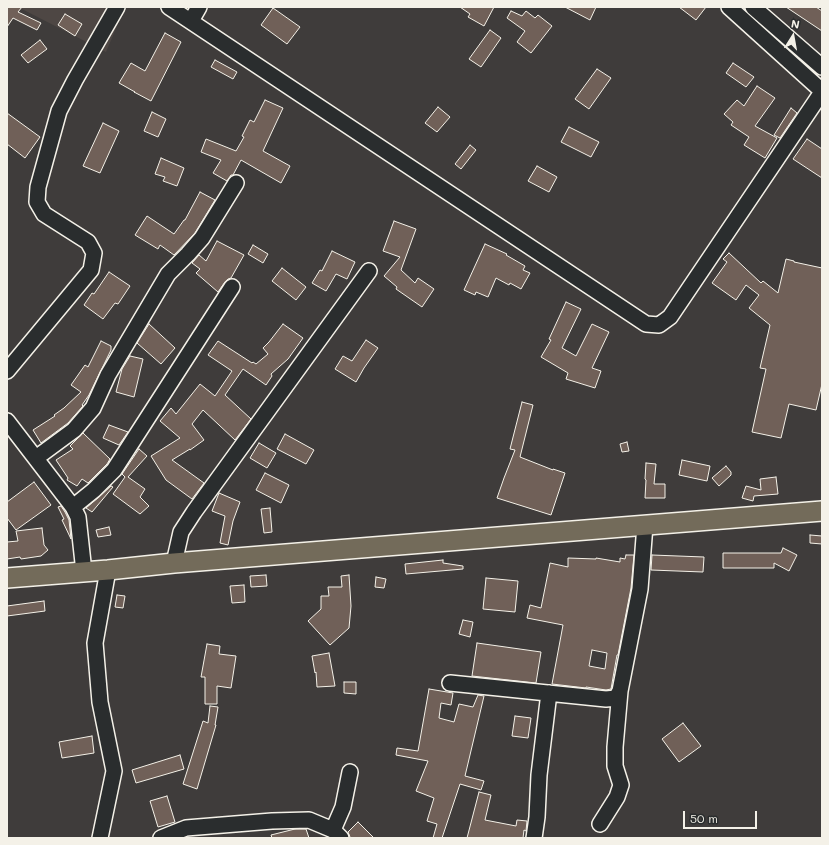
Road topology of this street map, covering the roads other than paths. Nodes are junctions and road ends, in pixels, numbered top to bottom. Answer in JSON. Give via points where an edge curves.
{"nodes":[{"id":1,"x":117,"y":7,"type":"edge"},
{"id":2,"x":169,"y":7,"type":"edge"},
{"id":3,"x":199,"y":7,"type":"edge"},
{"id":4,"x":729,"y":7,"type":"edge"},
{"id":5,"x":753,"y":7,"type":"edge"},
{"id":6,"x":191,"y":22,"type":"junction"},
{"id":7,"x":822,"y":67,"type":"edge"},
{"id":8,"x":822,"y":91,"type":"edge"},
{"id":9,"x":236,"y":183,"type":"dead end"},
{"id":10,"x":369,"y":271,"type":"dead end"},
{"id":11,"x":232,"y":287,"type":"dead end"},
{"id":12,"x":7,"y":371,"type":"edge"},
{"id":13,"x":7,"y":421,"type":"edge"},
{"id":14,"x":36,"y":458,"type":"junction"},
{"id":15,"x":73,"y":507,"type":"junction"},
{"id":16,"x":822,"y":511,"type":"edge"},
{"id":17,"x":645,"y":525,"type":"junction"},
{"id":18,"x":174,"y":563,"type":"junction"},
{"id":19,"x":108,"y":570,"type":"junction"},
{"id":20,"x":84,"y":572,"type":"junction"},
{"id":21,"x":7,"y":578,"type":"edge"},
{"id":22,"x":450,"y":683,"type":"dead end"},
{"id":23,"x":620,"y":691,"type":"junction"},
{"id":24,"x":549,"y":693,"type":"junction"},
{"id":25,"x":350,"y":772,"type":"dead end"},
{"id":26,"x":600,"y":824,"type":"dead end"},
{"id":27,"x":337,"y":834,"type":"edge"},
{"id":28,"x":100,"y":838,"type":"edge"},
{"id":29,"x":161,"y":838,"type":"edge"},
{"id":30,"x":534,"y":838,"type":"edge"}],
"edges":[{"from":1,"to":12,"type":"street","via":[[59,111],[38,187],[37,202],[44,214],[88,242],[94,253],[91,270]]},
{"from":2,"to":6,"type":"street"},
{"from":3,"to":6,"type":"street"},
{"from":4,"to":8,"type":"street"},
{"from":5,"to":7,"type":"street"},
{"from":6,"to":8,"type":"street","via":[[646,324],[659,325],[670,317]]},
{"from":9,"to":14,"type":"street","via":[[202,238],[168,274],[108,374],[93,408],[74,430]]},
{"from":10,"to":18,"type":"street","via":[[194,512],[181,532]]},
{"from":11,"to":15,"type":"street","via":[[114,470]]},
{"from":13,"to":14,"type":"street"},
{"from":14,"to":15,"type":"street"},
{"from":15,"to":20,"type":"street","via":[[78,517]]},
{"from":16,"to":17,"type":"main road"},
{"from":17,"to":18,"type":"main road"},
{"from":17,"to":23,"type":"street","via":[[640,589]]},
{"from":18,"to":19,"type":"main road"},
{"from":19,"to":20,"type":"main road"},
{"from":19,"to":28,"type":"street","via":[[95,643],[100,702],[114,772]]},
{"from":20,"to":21,"type":"main road"},
{"from":22,"to":24,"type":"street"},
{"from":23,"to":24,"type":"street","via":[[616,698],[606,699]]},
{"from":23,"to":26,"type":"street","via":[[615,747],[615,766],[620,785]]},
{"from":24,"to":30,"type":"street"},
{"from":25,"to":27,"type":"street"},
{"from":27,"to":29,"type":"street","via":[[309,820],[272,820],[186,828]]}]}
